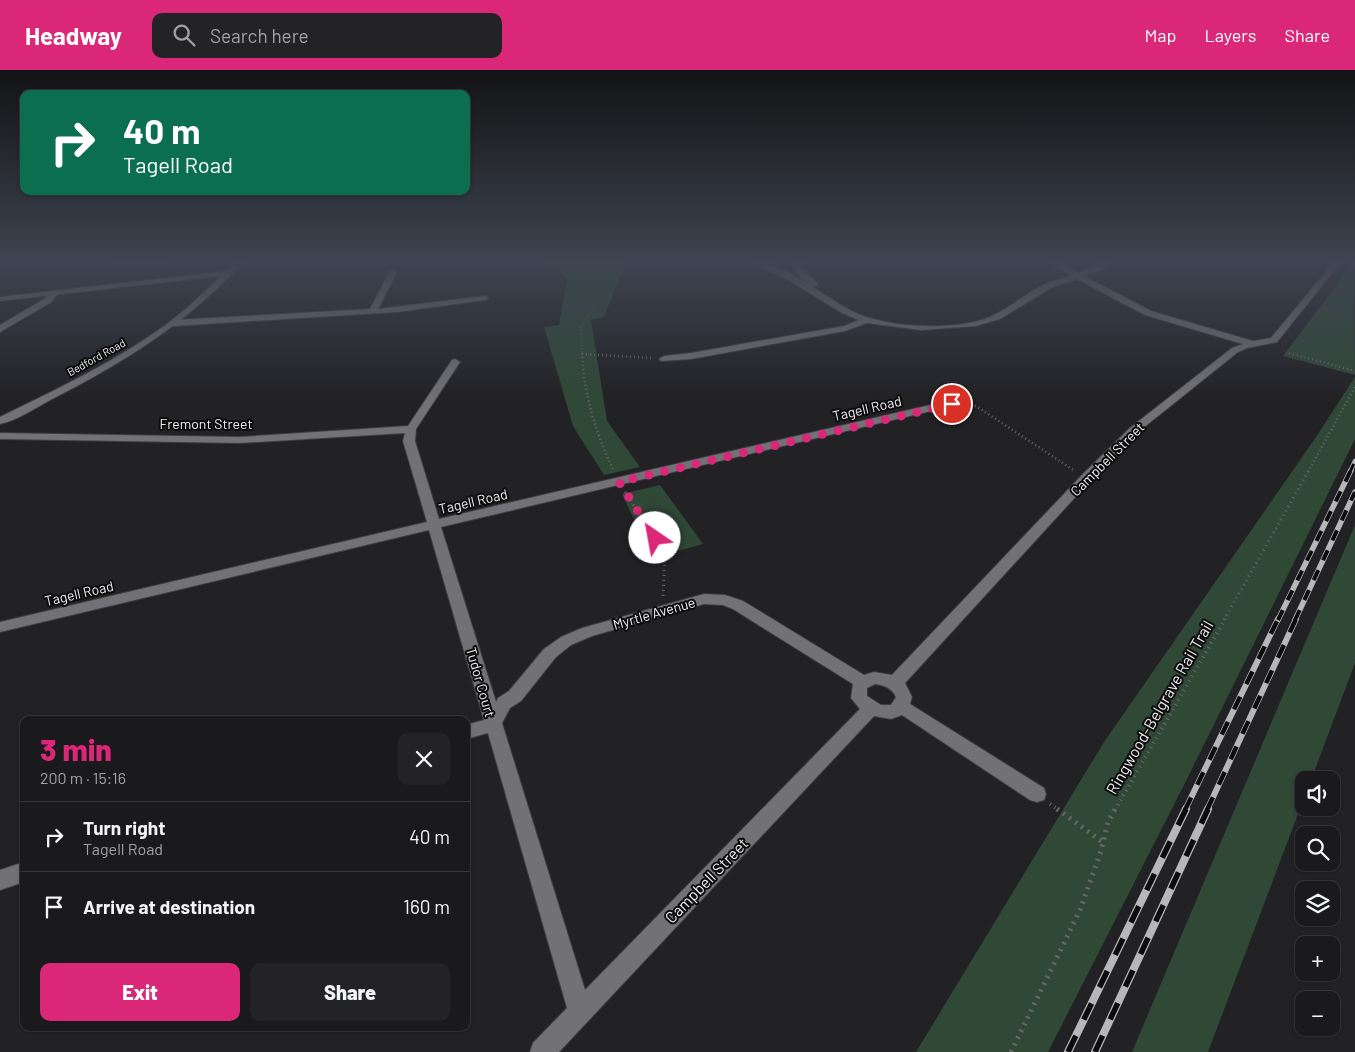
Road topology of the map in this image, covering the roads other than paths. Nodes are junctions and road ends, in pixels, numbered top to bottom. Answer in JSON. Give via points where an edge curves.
{"nodes":[{"id":1,"x":36,"y":308,"type":"edge"},
{"id":2,"x":190,"y":308,"type":"edge"},
{"id":3,"x":375,"y":308,"type":"edge"},
{"id":4,"x":412,"y":308,"type":"edge"},
{"id":5,"x":840,"y":308,"type":"edge"},
{"id":6,"x":1013,"y":308,"type":"edge"},
{"id":7,"x":1138,"y":308,"type":"edge"},
{"id":8,"x":1300,"y":308,"type":"edge"},
{"id":9,"x":373,"y":311,"type":"junction"},
{"id":10,"x":866,"y":320,"type":"junction"},
{"id":11,"x":174,"y":323,"type":"junction"},
{"id":12,"x":0,"y":329,"type":"edge"},
{"id":13,"x":1252,"y":344,"type":"junction"},
{"id":14,"x":664,"y":359,"type":"road end"},
{"id":15,"x":456,"y":362,"type":"dead end"},
{"id":16,"x":952,"y":404,"type":"road end"},
{"id":17,"x":0,"y":422,"type":"edge"},
{"id":18,"x":411,"y":429,"type":"junction"},
{"id":19,"x":0,"y":436,"type":"edge"},
{"id":20,"x":435,"y":525,"type":"junction"},
{"id":21,"x":0,"y":627,"type":"edge"},
{"id":22,"x":863,"y":682,"type":"junction"},
{"id":23,"x":895,"y":683,"type":"junction"},
{"id":24,"x":902,"y":707,"type":"junction"},
{"id":25,"x":870,"y":709,"type":"junction"},
{"id":26,"x":494,"y":724,"type":"junction"},
{"id":27,"x":470,"y":731,"type":"edge"},
{"id":28,"x":1037,"y":794,"type":"road end"},
{"id":29,"x":20,"y":873,"type":"edge"},
{"id":30,"x":0,"y":880,"type":"edge"},
{"id":31,"x":580,"y":1011,"type":"junction"},
{"id":32,"x":542,"y":1052,"type":"edge"}],
"edges":[{"from":1,"to":12,"type":"street"},
{"from":2,"to":11,"type":"street","name":"Bedford Road"},
{"from":3,"to":9,"type":"street"},
{"from":4,"to":9,"type":"street"},
{"from":5,"to":10,"type":"street"},
{"from":6,"to":10,"type":"street","via":[[963,327],[922,327]]},
{"from":7,"to":13,"type":"street"},
{"from":8,"to":13,"type":"street","name":"Campbell Street","via":[[1277,336],[1267,343]]},
{"from":9,"to":11,"type":"street"},
{"from":10,"to":14,"type":"street","via":[[856,326]]},
{"from":11,"to":17,"type":"street","name":"Bedford Road","via":[[143,345]]},
{"from":13,"to":23,"type":"street","name":"Campbell Street","via":[[1234,350],[1134,430]]},
{"from":15,"to":18,"type":"street"},
{"from":16,"to":20,"type":"street","name":"Tagell Road"},
{"from":18,"to":19,"type":"street","name":"Fremont Street","via":[[240,440]]},
{"from":18,"to":20,"type":"street","name":"Tudor Court","via":[[409,441]]},
{"from":20,"to":21,"type":"street","name":"Tagell Road"},
{"from":20,"to":26,"type":"street","name":"Tudor Court"},
{"from":22,"to":23,"type":"street","via":[[881,678]]},
{"from":22,"to":25,"type":"street","via":[[859,686],[859,698]]},
{"from":22,"to":26,"type":"street","name":"Myrtle Avenue","via":[[738,605],[725,600],[704,599],[566,641],[550,653],[515,696],[504,703]]},
{"from":23,"to":24,"type":"street","via":[[904,697]]},
{"from":24,"to":25,"type":"street","via":[[884,713]]},
{"from":24,"to":28,"type":"street"},
{"from":25,"to":31,"type":"street","name":"Campbell Street"},
{"from":26,"to":27,"type":"street"},
{"from":26,"to":31,"type":"street","name":"Tudor Court"},
{"from":29,"to":30,"type":"street"},
{"from":31,"to":32,"type":"street","name":"Campbell Street"}]}
